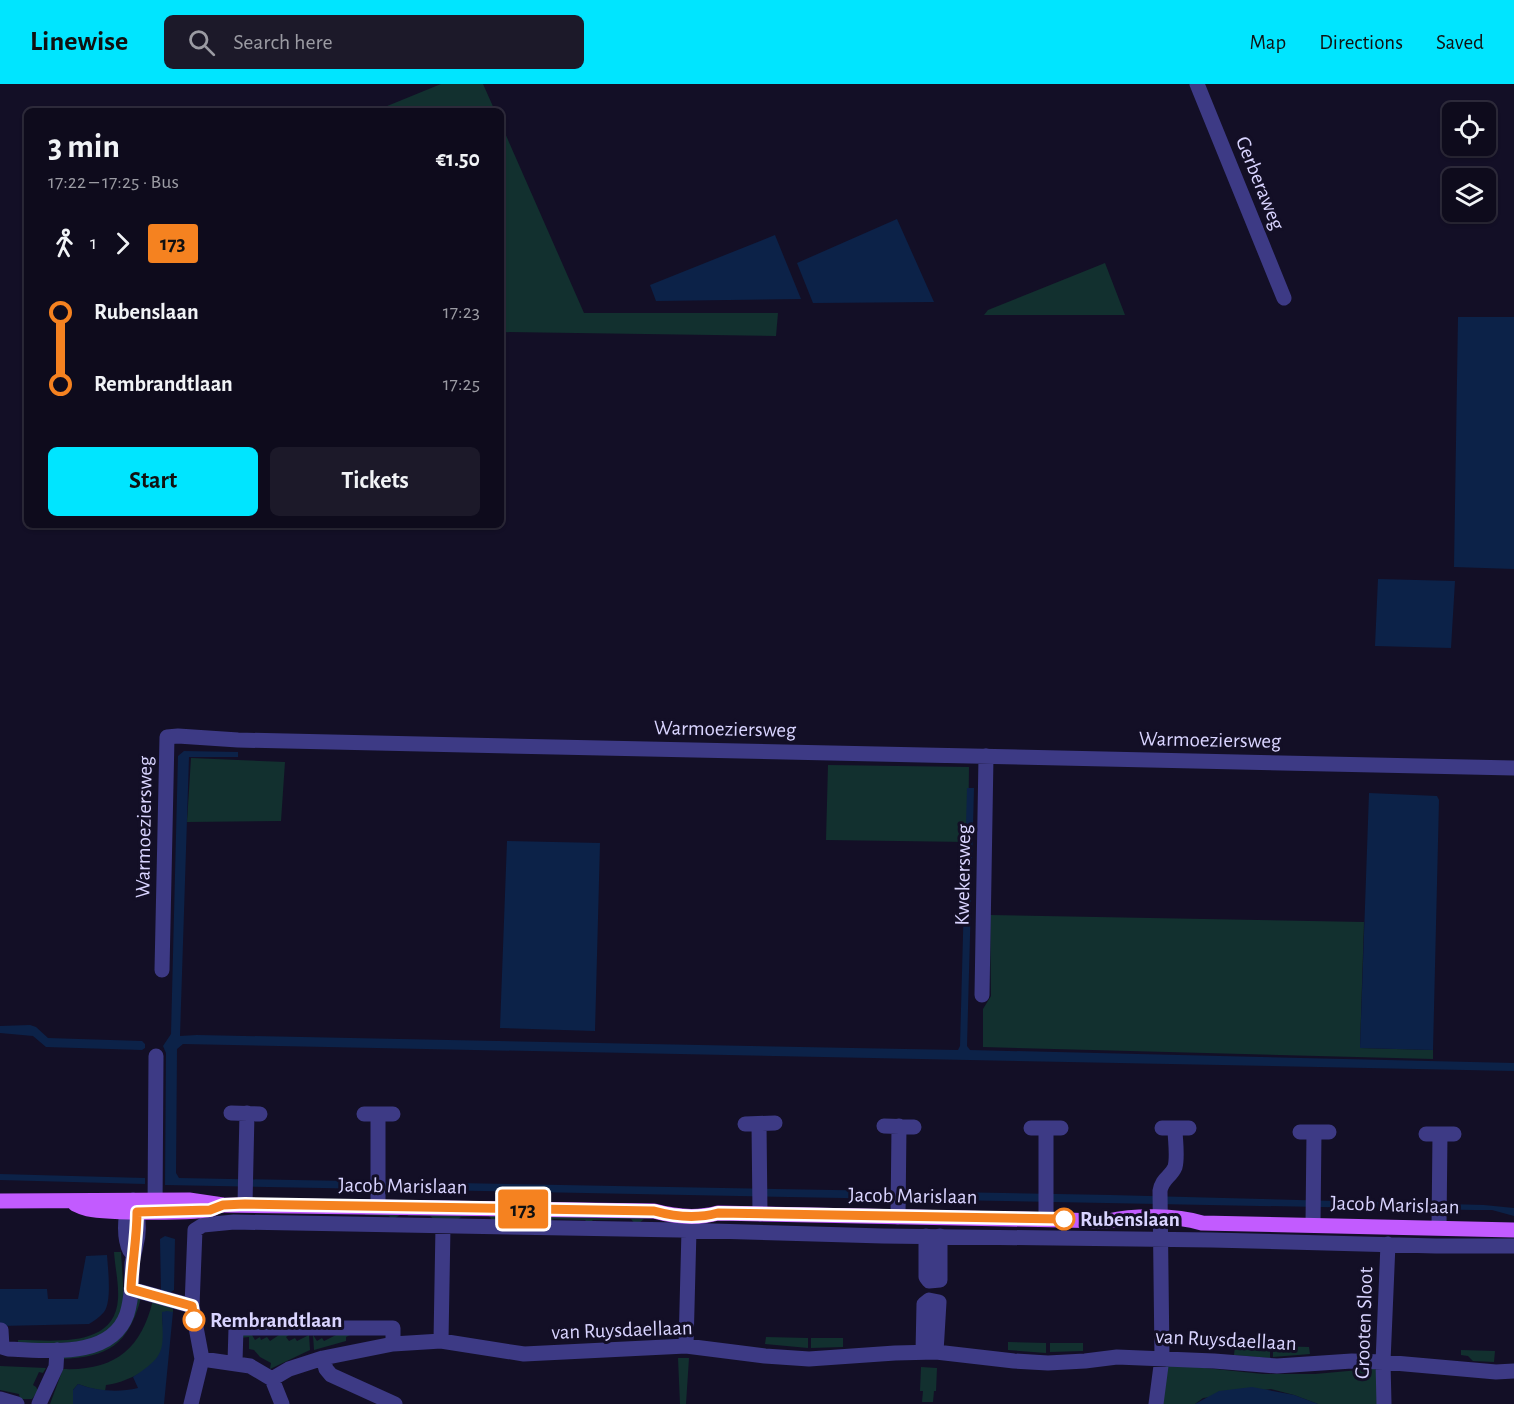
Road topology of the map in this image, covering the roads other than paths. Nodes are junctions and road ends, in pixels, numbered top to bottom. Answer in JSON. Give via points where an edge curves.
{"nodes":[{"id":1,"x":1197,"y":84,"type":"edge"},
{"id":2,"x":1284,"y":298,"type":"dead end"},
{"id":3,"x":986,"y":756,"type":"junction"},
{"id":4,"x":1514,"y":768,"type":"edge"},
{"id":5,"x":162,"y":970,"type":"dead end"},
{"id":6,"x":982,"y":995,"type":"dead end"},
{"id":7,"x":156,"y":1056,"type":"dead end"},
{"id":8,"x":231,"y":1113,"type":"dead end"},
{"id":9,"x":378,"y":1114,"type":"dead end"},
{"id":10,"x":775,"y":1123,"type":"dead end"},
{"id":11,"x":899,"y":1126,"type":"dead end"},
{"id":12,"x":1046,"y":1128,"type":"dead end"},
{"id":13,"x":1175,"y":1128,"type":"dead end"},
{"id":14,"x":1314,"y":1132,"type":"dead end"},
{"id":15,"x":1440,"y":1134,"type":"dead end"},
{"id":16,"x":378,"y":1193,"type":"junction"},
{"id":17,"x":760,"y":1199,"type":"junction"},
{"id":18,"x":0,"y":1201,"type":"edge"},
{"id":19,"x":899,"y":1202,"type":"junction"},
{"id":20,"x":245,"y":1204,"type":"junction"},
{"id":21,"x":155,"y":1205,"type":"junction"},
{"id":22,"x":1045,"y":1205,"type":"junction"},
{"id":23,"x":132,"y":1207,"type":"junction"},
{"id":24,"x":1314,"y":1220,"type":"junction"},
{"id":25,"x":1439,"y":1221,"type":"junction"},
{"id":26,"x":1161,"y":1224,"type":"junction"},
{"id":27,"x":443,"y":1226,"type":"junction"},
{"id":28,"x":689,"y":1230,"type":"junction"},
{"id":29,"x":1514,"y":1230,"type":"edge"},
{"id":30,"x":1388,"y":1244,"type":"junction"},
{"id":31,"x":1514,"y":1246,"type":"edge"},
{"id":32,"x":131,"y":1289,"type":"junction"},
{"id":33,"x":192,"y":1306,"type":"junction"},
{"id":34,"x":2,"y":1330,"type":"dead end"},
{"id":35,"x":441,"y":1341,"type":"junction"},
{"id":36,"x":393,"y":1344,"type":"junction"},
{"id":37,"x":686,"y":1346,"type":"junction"},
{"id":38,"x":57,"y":1350,"type":"junction"},
{"id":39,"x":323,"y":1358,"type":"junction"},
{"id":40,"x":1161,"y":1358,"type":"junction"},
{"id":41,"x":202,"y":1359,"type":"junction"},
{"id":42,"x":235,"y":1362,"type":"junction"},
{"id":43,"x":1383,"y":1362,"type":"junction"},
{"id":44,"x":1514,"y":1371,"type":"edge"},
{"id":45,"x":272,"y":1378,"type":"junction"},
{"id":46,"x":0,"y":1399,"type":"edge"},
{"id":47,"x":17,"y":1404,"type":"edge"},
{"id":48,"x":39,"y":1404,"type":"edge"},
{"id":49,"x":191,"y":1404,"type":"edge"},
{"id":50,"x":282,"y":1404,"type":"edge"},
{"id":51,"x":395,"y":1404,"type":"edge"},
{"id":52,"x":1156,"y":1404,"type":"edge"},
{"id":53,"x":1384,"y":1404,"type":"edge"}],
"edges":[{"from":1,"to":2,"type":"street","name":"Gerberaweg"},
{"from":3,"to":4,"type":"street","name":"Warmoeziersweg"},
{"from":3,"to":5,"type":"street","name":"Warmoeziersweg","via":[[167,737]]},
{"from":3,"to":6,"type":"street","name":"Kwekersweg"},
{"from":7,"to":21,"type":"street"},
{"from":8,"to":20,"type":"street","via":[[254,1113]]},
{"from":9,"to":16,"type":"street"},
{"from":10,"to":17,"type":"street","via":[[752,1124]]},
{"from":11,"to":19,"type":"street"},
{"from":12,"to":22,"type":"street"},
{"from":13,"to":26,"type":"street","via":[[1176,1163],[1162,1182]]},
{"from":14,"to":24,"type":"street"},
{"from":15,"to":25,"type":"street"},
{"from":16,"to":17,"type":"main road","name":"Jacob Marislaan","via":[[654,1211],[691,1217]]},
{"from":16,"to":20,"type":"main road","name":"Jacob Marislaan"},
{"from":17,"to":19,"type":"main road","name":"Jacob Marislaan"},
{"from":18,"to":23,"type":"main road","name":"Jacob Marislaan","via":[[87,1199]]},
{"from":19,"to":22,"type":"main road","name":"Jacob Marislaan"},
{"from":20,"to":21,"type":"main road","name":"Jacob Marislaan","via":[[210,1210]]},
{"from":21,"to":23,"type":"main road","name":"Jacob Marislaan"},
{"from":22,"to":26,"type":"main road","name":"Jacob Marislaan","via":[[1108,1221],[1124,1218]]},
{"from":23,"to":32,"type":"street","via":[[127,1244],[133,1256]]},
{"from":24,"to":25,"type":"main road","name":"Jacob Marislaan"},
{"from":24,"to":26,"type":"main road","name":"Jacob Marislaan","via":[[1202,1223],[1189,1219]]},
{"from":25,"to":29,"type":"main road","name":"Jacob Marislaan"},
{"from":26,"to":28,"type":"street","via":[[933,1236]]},
{"from":26,"to":30,"type":"street"},
{"from":26,"to":40,"type":"street"},
{"from":27,"to":28,"type":"street"},
{"from":27,"to":33,"type":"street","via":[[234,1222],[203,1225],[195,1230]]},
{"from":27,"to":35,"type":"street"},
{"from":28,"to":37,"type":"street"},
{"from":30,"to":31,"type":"street"},
{"from":30,"to":43,"type":"street","name":"Grooten Sloot"},
{"from":32,"to":33,"type":"street"},
{"from":32,"to":38,"type":"street","via":[[126,1316],[106,1340],[92,1347]]},
{"from":33,"to":41,"type":"street"},
{"from":34,"to":38,"type":"street","via":[[2,1347]]},
{"from":35,"to":36,"type":"street","name":"van Ruysdaellaan"},
{"from":35,"to":37,"type":"street","name":"van Ruysdaellaan","via":[[524,1354]]},
{"from":36,"to":39,"type":"street","name":"van Ruysdaellaan"},
{"from":36,"to":42,"type":"street","via":[[393,1328],[236,1328]]},
{"from":37,"to":40,"type":"street","name":"van Ruysdaellaan","via":[[809,1359],[930,1352],[1048,1363]]},
{"from":38,"to":48,"type":"street","via":[[56,1367]]},
{"from":39,"to":45,"type":"street","name":"van Ruysdaellaan"},
{"from":39,"to":51,"type":"street","via":[[331,1375]]},
{"from":40,"to":43,"type":"street","name":"van Ruysdaellaan","via":[[1277,1366]]},
{"from":40,"to":52,"type":"street"},
{"from":41,"to":42,"type":"street"},
{"from":41,"to":49,"type":"street"},
{"from":42,"to":45,"type":"street"},
{"from":43,"to":44,"type":"street","name":"van Ruysdaellaan"},
{"from":43,"to":53,"type":"street","name":"Grooten Sloot"},
{"from":45,"to":50,"type":"street"},
{"from":46,"to":47,"type":"street"}]}
